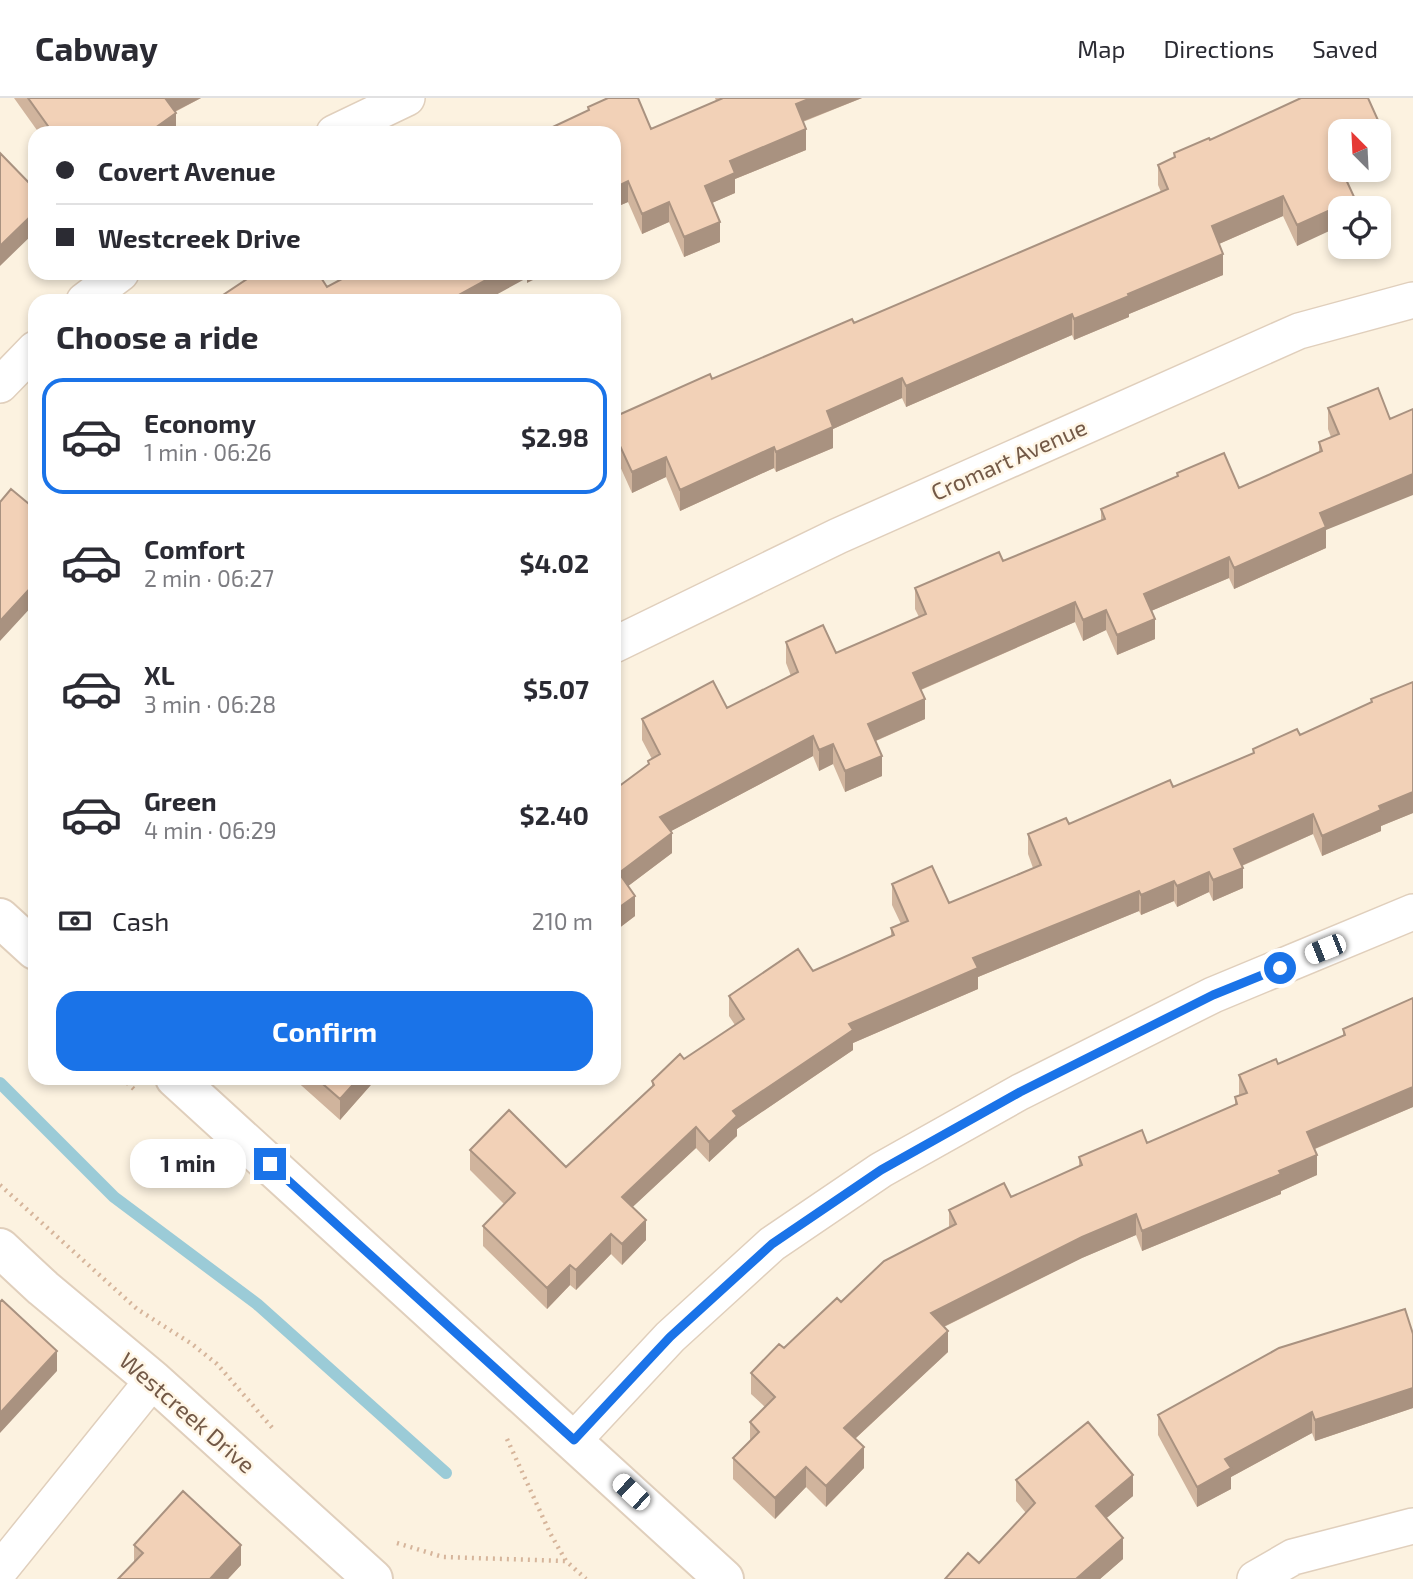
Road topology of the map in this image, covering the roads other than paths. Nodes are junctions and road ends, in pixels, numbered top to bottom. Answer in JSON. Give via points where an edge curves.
{"nodes":[{"id":1,"x":407,"y":98,"type":"edge"},
{"id":2,"x":349,"y":126,"type":"edge"},
{"id":3,"x":112,"y":280,"type":"edge"},
{"id":4,"x":93,"y":294,"type":"edge"},
{"id":5,"x":1413,"y":300,"type":"edge"},
{"id":6,"x":28,"y":356,"type":"edge"},
{"id":7,"x":0,"y":385,"type":"edge"},
{"id":8,"x":621,"y":642,"type":"edge"},
{"id":9,"x":1413,"y":912,"type":"edge"},
{"id":10,"x":0,"y":918,"type":"edge"},
{"id":11,"x":28,"y":944,"type":"edge"},
{"id":12,"x":183,"y":1085,"type":"edge"},
{"id":13,"x":0,"y":1248,"type":"edge"},
{"id":14,"x":153,"y":1380,"type":"junction"},
{"id":15,"x":574,"y":1440,"type":"junction"},
{"id":16,"x":1413,"y":1526,"type":"edge"},
{"id":17,"x":0,"y":1570,"type":"edge"},
{"id":18,"x":373,"y":1579,"type":"edge"},
{"id":19,"x":724,"y":1579,"type":"edge"},
{"id":20,"x":1255,"y":1579,"type":"edge"}],
"edges":[{"from":1,"to":2,"type":"street"},
{"from":3,"to":4,"type":"street"},
{"from":5,"to":8,"type":"street","name":"Cromart Avenue","via":[[1287,337],[838,536]]},
{"from":6,"to":7,"type":"street"},
{"from":9,"to":15,"type":"street","via":[[1213,995],[1020,1092],[881,1170],[772,1244],[670,1337]]},
{"from":10,"to":11,"type":"street"},
{"from":12,"to":15,"type":"street"},
{"from":13,"to":14,"type":"street","name":"Westcreek Drive"},
{"from":14,"to":17,"type":"street"},
{"from":14,"to":18,"type":"street","name":"Westcreek Drive"},
{"from":15,"to":19,"type":"street"},
{"from":16,"to":20,"type":"street","via":[[1293,1557]]}]}
